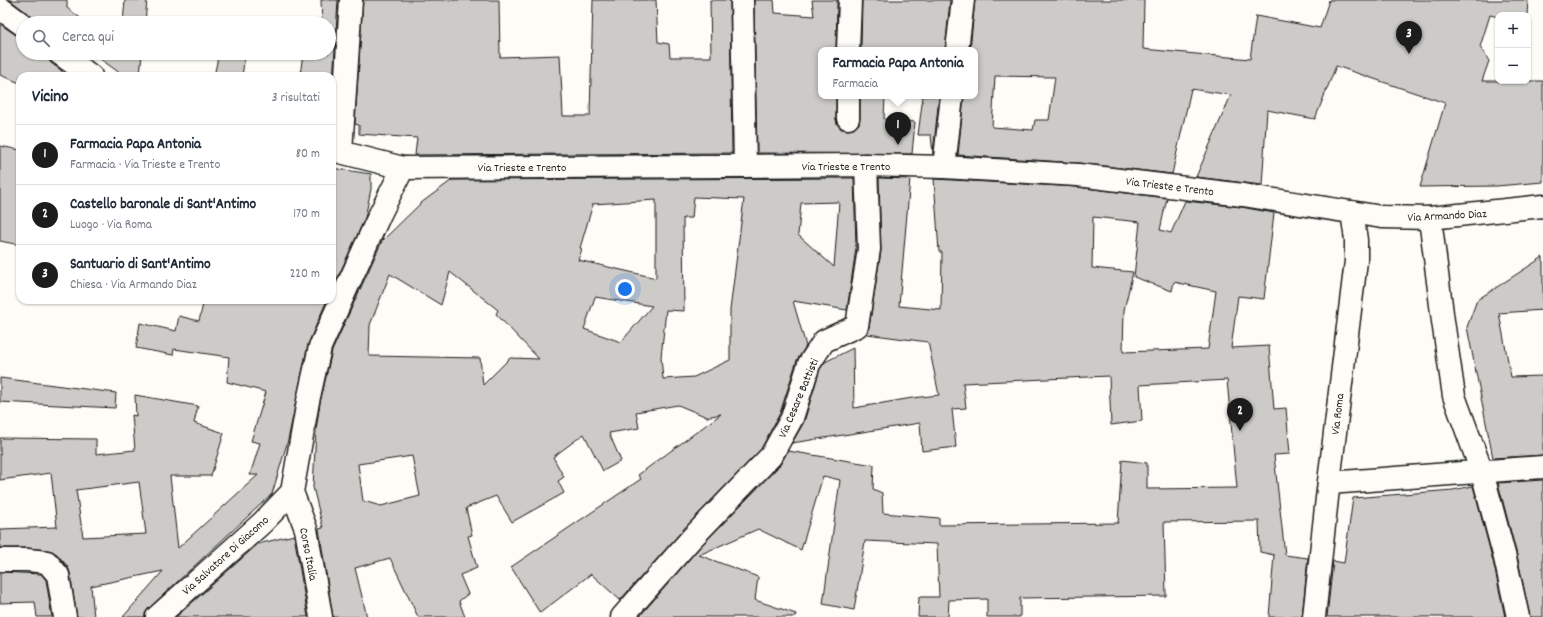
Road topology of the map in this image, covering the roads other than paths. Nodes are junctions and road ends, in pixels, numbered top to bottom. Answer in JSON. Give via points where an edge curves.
{"nodes":[{"id":1,"x":351,"y":0,"type":"edge"},
{"id":2,"x":742,"y":0,"type":"edge"},
{"id":3,"x":850,"y":0,"type":"edge"},
{"id":4,"x":963,"y":0,"type":"edge"},
{"id":5,"x":0,"y":8,"type":"edge"},
{"id":6,"x":16,"y":20,"type":"edge"},
{"id":7,"x":848,"y":47,"type":"edge"},
{"id":8,"x":957,"y":47,"type":"edge"},
{"id":9,"x":69,"y":60,"type":"edge"},
{"id":10,"x":86,"y":72,"type":"edge"},
{"id":11,"x":848,"y":99,"type":"edge"},
{"id":12,"x":952,"y":99,"type":"edge"},
{"id":13,"x":848,"y":118,"type":"dead end"},
{"id":14,"x":336,"y":151,"type":"edge"},
{"id":15,"x":866,"y":165,"type":"junction"},
{"id":16,"x":746,"y":166,"type":"junction"},
{"id":17,"x":944,"y":167,"type":"junction"},
{"id":18,"x":403,"y":168,"type":"junction"},
{"id":19,"x":1543,"y":206,"type":"edge"},
{"id":20,"x":1352,"y":212,"type":"junction"},
{"id":21,"x":1430,"y":218,"type":"junction"},
{"id":22,"x":1543,"y":467,"type":"edge"},
{"id":23,"x":1482,"y":472,"type":"junction"},
{"id":24,"x":1329,"y":483,"type":"junction"},
{"id":25,"x":292,"y":492,"type":"junction"},
{"id":26,"x":0,"y":560,"type":"edge"},
{"id":27,"x":65,"y":617,"type":"edge"},
{"id":28,"x":157,"y":617,"type":"edge"},
{"id":29,"x":321,"y":617,"type":"edge"},
{"id":30,"x":622,"y":617,"type":"edge"},
{"id":31,"x":1314,"y":617,"type":"edge"},
{"id":32,"x":1518,"y":617,"type":"edge"}],
"edges":[{"from":1,"to":14,"type":"street"},
{"from":2,"to":16,"type":"street"},
{"from":3,"to":7,"type":"street"},
{"from":4,"to":8,"type":"street"},
{"from":5,"to":6,"type":"street"},
{"from":9,"to":10,"type":"street"},
{"from":11,"to":13,"type":"street"},
{"from":12,"to":17,"type":"street"},
{"from":14,"to":18,"type":"street","name":"Via Trieste e Trento"},
{"from":15,"to":16,"type":"street","name":"Via Trieste e Trento"},
{"from":15,"to":17,"type":"street","name":"Via Trieste e Trento"},
{"from":15,"to":30,"type":"street","name":"Via Cesare Battisti","via":[[869,249],[857,326],[824,341],[809,364],[792,418],[771,456],[691,539]]},
{"from":16,"to":18,"type":"street","name":"Via Trieste e Trento"},
{"from":17,"to":20,"type":"street","name":"Via Trieste e Trento","via":[[1078,175],[1243,195]]},
{"from":18,"to":25,"type":"street","via":[[320,347]]},
{"from":19,"to":21,"type":"street","name":"Via Armando Diaz"},
{"from":20,"to":21,"type":"street","name":"Via Armando Diaz","via":[[1382,217]]},
{"from":20,"to":24,"type":"street","name":"Via Roma","via":[[1356,260]]},
{"from":21,"to":23,"type":"street","via":[[1454,396]]},
{"from":22,"to":23,"type":"street"},
{"from":23,"to":24,"type":"street"},
{"from":23,"to":32,"type":"street"},
{"from":24,"to":31,"type":"street","name":"Via Roma"},
{"from":25,"to":28,"type":"street","name":"Via Salvatore Di Giacomo","via":[[262,523]]},
{"from":25,"to":29,"type":"street","name":"Corso Italia","via":[[306,529]]},
{"from":26,"to":27,"type":"street","via":[[47,562],[58,575]]}]}
